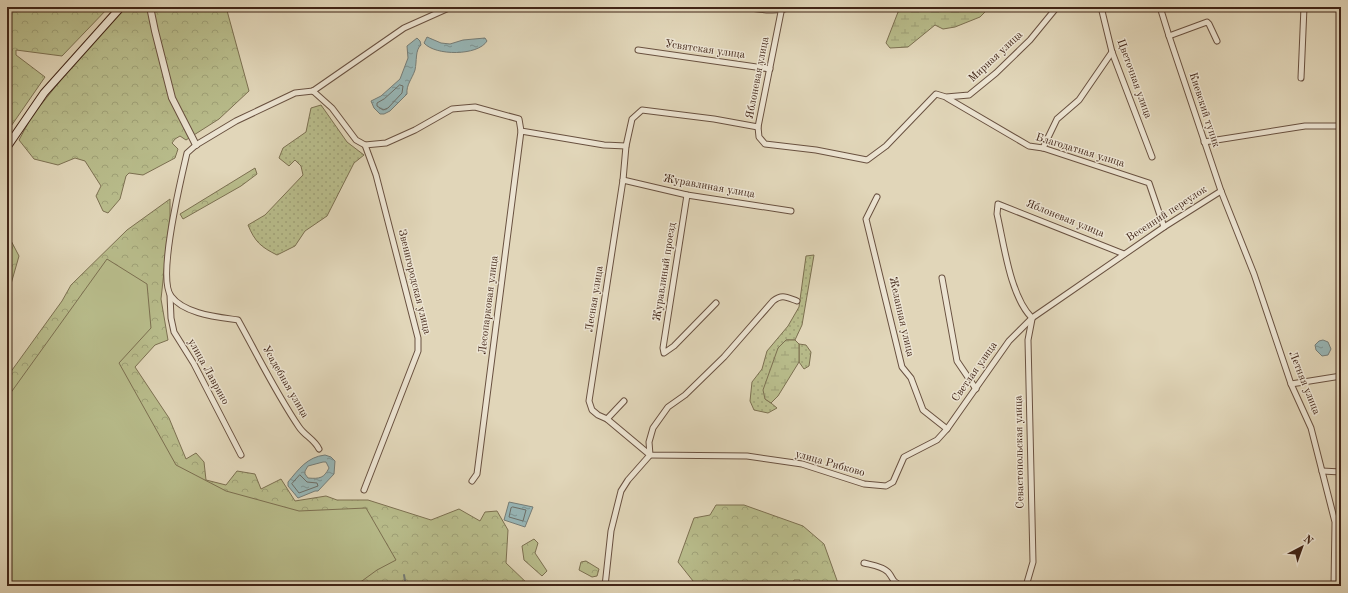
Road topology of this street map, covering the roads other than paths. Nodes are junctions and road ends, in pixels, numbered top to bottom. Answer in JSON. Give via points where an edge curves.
{"nodes":[{"id":1,"x":121,"y":7,"type":"edge"},
{"id":2,"x":150,"y":7,"type":"edge"},
{"id":3,"x":450,"y":7,"type":"edge"},
{"id":4,"x":746,"y":7,"type":"edge"},
{"id":5,"x":794,"y":7,"type":"edge"},
{"id":6,"x":1057,"y":7,"type":"edge"},
{"id":7,"x":1101,"y":7,"type":"edge"},
{"id":8,"x":1160,"y":7,"type":"edge"},
{"id":9,"x":1304,"y":7,"type":"edge"},
{"id":10,"x":782,"y":9,"type":"edge"},
{"id":11,"x":1169,"y":36,"type":"junction"},
{"id":12,"x":1217,"y":41,"type":"dead end"},
{"id":13,"x":638,"y":50,"type":"dead end"},
{"id":14,"x":1112,"y":52,"type":"junction"},
{"id":15,"x":770,"y":68,"type":"junction"},
{"id":16,"x":1301,"y":78,"type":"dead end"},
{"id":17,"x":313,"y":92,"type":"junction"},
{"id":18,"x":946,"y":97,"type":"junction"},
{"id":19,"x":1341,"y":126,"type":"edge"},
{"id":20,"x":758,"y":127,"type":"junction"},
{"id":21,"x":521,"y":131,"type":"junction"},
{"id":22,"x":1204,"y":142,"type":"junction"},
{"id":23,"x":196,"y":145,"type":"junction"},
{"id":24,"x":365,"y":145,"type":"junction"},
{"id":25,"x":626,"y":146,"type":"junction"},
{"id":26,"x":7,"y":147,"type":"edge"},
{"id":27,"x":1043,"y":148,"type":"junction"},
{"id":28,"x":1152,"y":157,"type":"dead end"},
{"id":29,"x":867,"y":160,"type":"joint"},
{"id":30,"x":623,"y":180,"type":"junction"},
{"id":31,"x":1222,"y":193,"type":"junction"},
{"id":32,"x":687,"y":195,"type":"junction"},
{"id":33,"x":877,"y":197,"type":"dead end"},
{"id":34,"x":791,"y":211,"type":"dead end"},
{"id":35,"x":1164,"y":227,"type":"junction"},
{"id":36,"x":1124,"y":254,"type":"junction"},
{"id":37,"x":942,"y":278,"type":"dead end"},
{"id":38,"x":170,"y":296,"type":"junction"},
{"id":39,"x":797,"y":301,"type":"dead end"},
{"id":40,"x":716,"y":302,"type":"dead end"},
{"id":41,"x":1032,"y":318,"type":"junction"},
{"id":42,"x":1341,"y":376,"type":"edge"},
{"id":43,"x":1291,"y":384,"type":"junction"},
{"id":44,"x":976,"y":389,"type":"junction"},
{"id":45,"x":624,"y":401,"type":"dead end"},
{"id":46,"x":607,"y":419,"type":"junction"},
{"id":47,"x":947,"y":429,"type":"junction"},
{"id":48,"x":936,"y":440,"type":"joint"},
{"id":49,"x":320,"y":449,"type":"dead end"},
{"id":50,"x":241,"y":455,"type":"dead end"},
{"id":51,"x":650,"y":455,"type":"junction"},
{"id":52,"x":1322,"y":471,"type":"junction"},
{"id":53,"x":1341,"y":472,"type":"edge"},
{"id":54,"x":472,"y":481,"type":"dead end"},
{"id":55,"x":364,"y":490,"type":"dead end"},
{"id":56,"x":864,"y":563,"type":"dead end"},
{"id":57,"x":605,"y":586,"type":"edge"},
{"id":58,"x":902,"y":586,"type":"edge"},
{"id":59,"x":1026,"y":586,"type":"edge"},
{"id":60,"x":1334,"y":586,"type":"edge"}],
"edges":[{"from":1,"to":26,"type":"main road","via":[[44,93]]},
{"from":2,"to":23,"type":"street","via":[[172,98]]},
{"from":3,"to":17,"type":"street","via":[[404,28]]},
{"from":4,"to":10,"type":"street"},
{"from":5,"to":10,"type":"street"},
{"from":6,"to":18,"type":"street","name":"Мирная улица","via":[[1030,40],[969,95]]},
{"from":7,"to":14,"type":"street","name":"Цветочная улица"},
{"from":8,"to":11,"type":"street","name":"Киевский тупик"},
{"from":9,"to":16,"type":"street"},
{"from":10,"to":15,"type":"street","name":"Яблоневая улица"},
{"from":11,"to":12,"type":"street","via":[[1207,22]]},
{"from":11,"to":22,"type":"street","name":"Киевский тупик"},
{"from":13,"to":15,"type":"street","name":"Усвятская улица"},
{"from":14,"to":27,"type":"street","via":[[1079,100],[1058,119]]},
{"from":14,"to":28,"type":"street","name":"Цветочная улица"},
{"from":15,"to":20,"type":"street","name":"Яблоневая улица"},
{"from":17,"to":23,"type":"street","via":[[295,93],[236,121]]},
{"from":17,"to":24,"type":"street","via":[[332,108],[356,140]]},
{"from":18,"to":27,"type":"street","name":"Благодатная улица","via":[[1029,146]]},
{"from":18,"to":29,"type":"street","name":"Мирная улица","via":[[936,94],[886,146]]},
{"from":19,"to":22,"type":"street","via":[[1305,126]]},
{"from":20,"to":25,"type":"street","name":"Лесная улица","via":[[642,110],[632,118]]},
{"from":20,"to":29,"type":"street","name":"Яблоневая улица","via":[[759,137],[765,144]]},
{"from":21,"to":24,"type":"street","via":[[519,119],[475,107],[452,109],[386,143]]},
{"from":21,"to":25,"type":"street","via":[[604,145]]},
{"from":21,"to":54,"type":"street","name":"Лесопарковая улица","via":[[477,474]]},
{"from":22,"to":31,"type":"street","name":"Киевский тупик"},
{"from":23,"to":38,"type":"street","name":"улица Лаврино","via":[[187,153],[167,251],[167,283]]},
{"from":24,"to":55,"type":"street","name":"Звенигородская улица","via":[[376,175],[418,338],[418,351]]},
{"from":25,"to":30,"type":"street","name":"Лесная улица"},
{"from":27,"to":35,"type":"street","name":"Благодатная улица","via":[[1149,183]]},
{"from":30,"to":32,"type":"street","name":"Журавлиная улица"},
{"from":30,"to":46,"type":"street","name":"Лесная улица","via":[[589,401],[592,410]]},
{"from":31,"to":35,"type":"street","name":"Весенний переулок"},
{"from":31,"to":43,"type":"street","name":"Летняя улица","via":[[1254,274]]},
{"from":32,"to":34,"type":"street","name":"Журавлиная улица"},
{"from":32,"to":40,"type":"street","name":"Журавлиный проезд","via":[[664,353],[674,346]]},
{"from":33,"to":47,"type":"street","name":"Желанная улица","via":[[866,219],[902,367],[911,378],[923,410]]},
{"from":35,"to":36,"type":"street","name":"Весенний переулок"},
{"from":36,"to":41,"type":"street","name":"Весенний переулок"},
{"from":36,"to":41,"type":"street","name":"Яблоневая улица","via":[[998,204],[997,214],[1015,291],[1025,311]]},
{"from":37,"to":44,"type":"street","via":[[957,361]]},
{"from":38,"to":49,"type":"street","name":"Усадебная улица","via":[[194,312],[238,320],[300,429],[316,442]]},
{"from":38,"to":50,"type":"street","name":"улица Лаврино","via":[[174,332],[194,364]]},
{"from":39,"to":51,"type":"street","via":[[784,297],[778,297],[773,301],[724,357],[686,395],[668,407],[653,428],[649,442]]},
{"from":41,"to":44,"type":"street","name":"Светлая улица","via":[[1009,341]]},
{"from":41,"to":59,"type":"street","name":"Севастопольская улица","via":[[1028,340],[1033,562]]},
{"from":42,"to":43,"type":"street"},
{"from":43,"to":52,"type":"street","name":"Летняя улица","via":[[1311,428]]},
{"from":44,"to":47,"type":"street","name":"Светлая улица"},
{"from":45,"to":46,"type":"street"},
{"from":46,"to":51,"type":"street","name":"Лесная улица"},
{"from":47,"to":48,"type":"street","name":"Светлая улица"},
{"from":48,"to":51,"type":"street","name":"улица Рибково","via":[[904,457],[893,482],[886,486],[864,484],[802,464],[747,456]]},
{"from":51,"to":57,"type":"street","via":[[621,491],[611,532]]},
{"from":52,"to":53,"type":"street"},
{"from":52,"to":60,"type":"street","name":"Летняя улица","via":[[1335,522]]},
{"from":56,"to":58,"type":"street","via":[[876,565],[888,572],[892,580]]}]}
